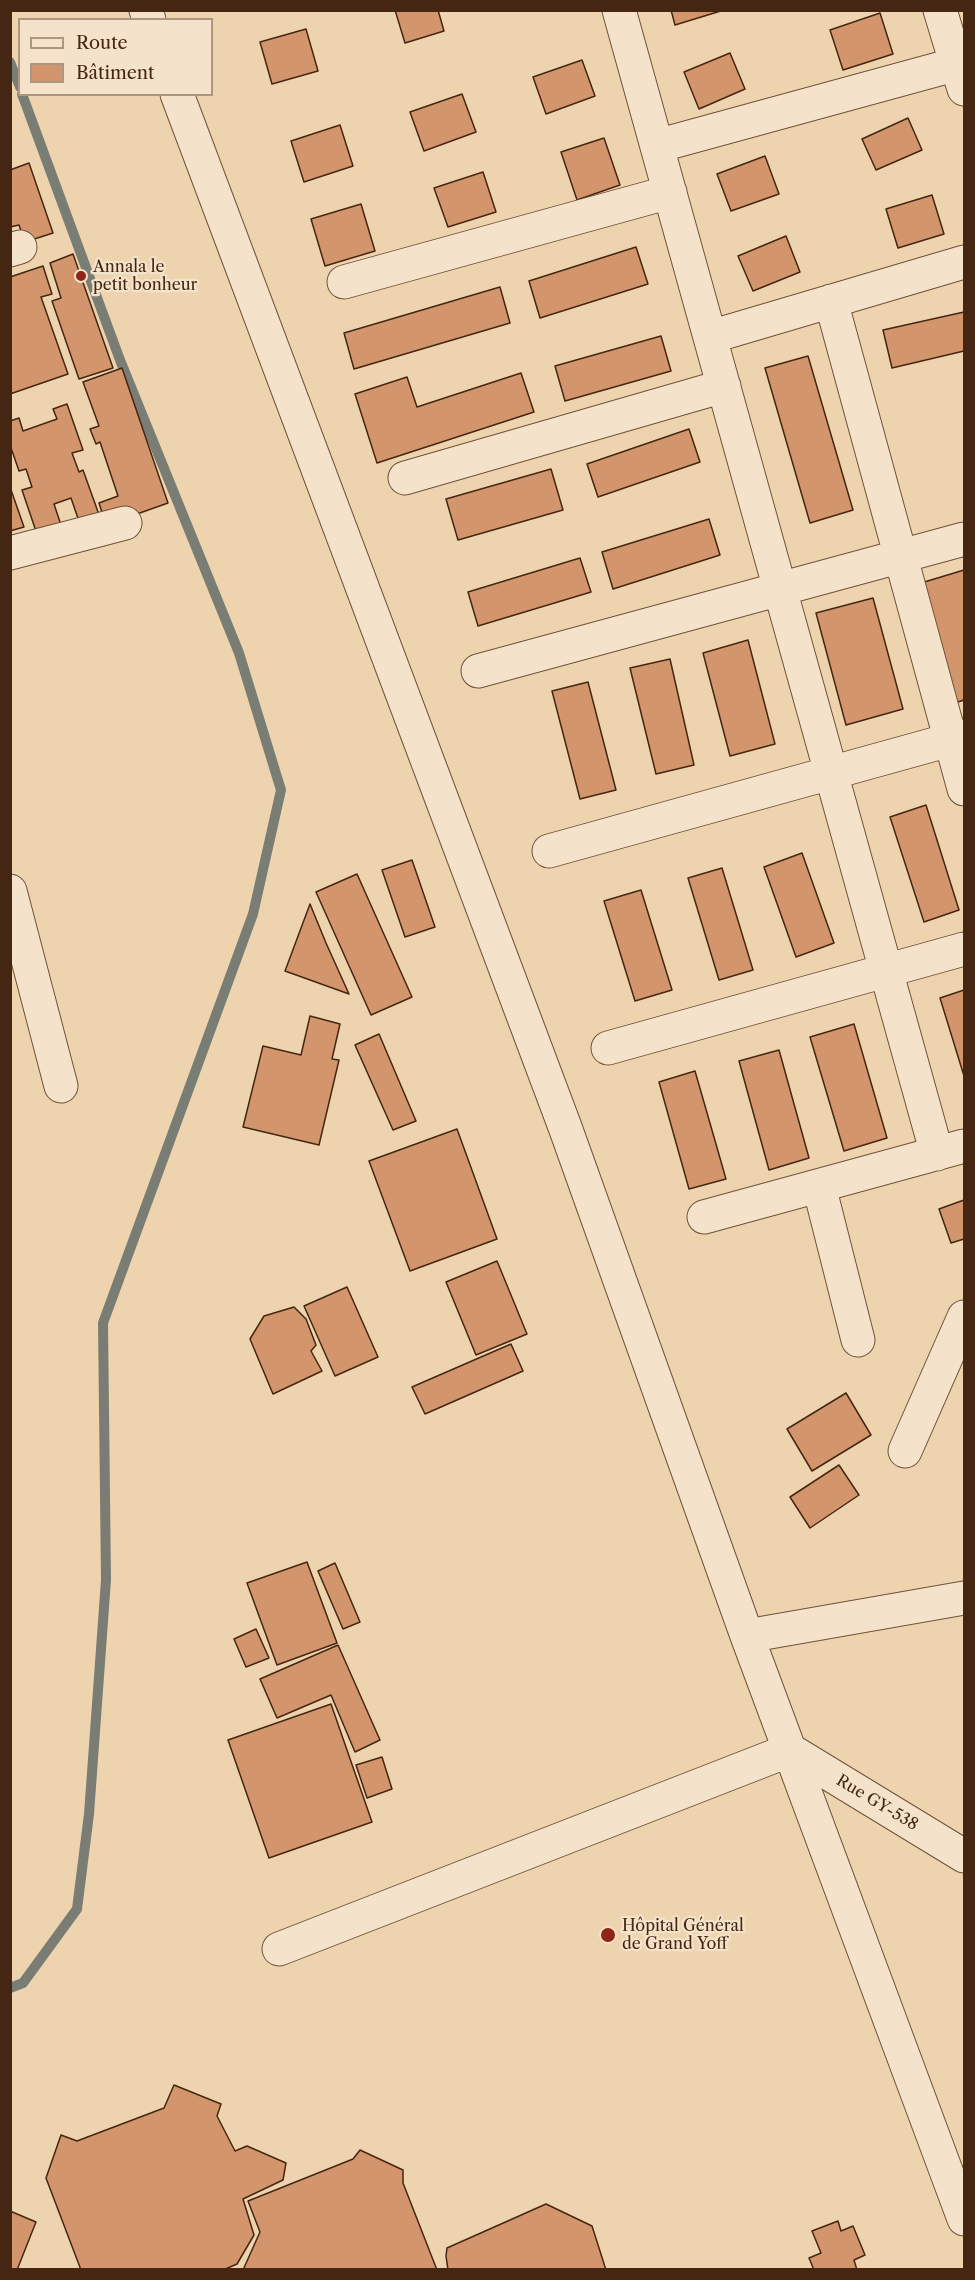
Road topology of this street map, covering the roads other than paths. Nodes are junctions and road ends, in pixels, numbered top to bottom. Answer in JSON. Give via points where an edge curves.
{"nodes":[{"id":1,"x":619,"y":10,"type":"edge"},
{"id":2,"x":940,"y":10,"type":"edge"},
{"id":3,"x":961,"y":76,"type":"edge"},
{"id":4,"x":178,"y":96,"type":"edge"},
{"id":5,"x":657,"y":146,"type":"junction"},
{"id":6,"x":670,"y":192,"type":"junction"},
{"id":7,"x":964,"y":262,"type":"edge"},
{"id":8,"x":344,"y":282,"type":"dead end"},
{"id":9,"x":831,"y":302,"type":"junction"},
{"id":10,"x":710,"y":337,"type":"junction"},
{"id":11,"x":724,"y":386,"type":"junction"},
{"id":12,"x":405,"y":478,"type":"dead end"},
{"id":13,"x":125,"y":523,"type":"dead end"},
{"id":14,"x":964,"y":539,"type":"edge"},
{"id":15,"x":10,"y":553,"type":"edge"},
{"id":16,"x":901,"y":556,"type":"junction"},
{"id":17,"x":780,"y":589,"type":"junction"},
{"id":18,"x":478,"y":671,"type":"dead end"},
{"id":19,"x":958,"y":738,"type":"edge"},
{"id":20,"x":831,"y":772,"type":"junction"},
{"id":21,"x":964,"y":789,"type":"edge"},
{"id":22,"x":549,"y":851,"type":"dead end"},
{"id":23,"x":10,"y":891,"type":"edge"},
{"id":24,"x":964,"y":949,"type":"edge"},
{"id":25,"x":886,"y":971,"type":"junction"},
{"id":26,"x":608,"y":1048,"type":"dead end"},
{"id":27,"x":61,"y":1086,"type":"dead end"},
{"id":28,"x":951,"y":1150,"type":"edge"},
{"id":29,"x":819,"y":1186,"type":"junction"},
{"id":30,"x":704,"y":1217,"type":"dead end"},
{"id":31,"x":964,"y":1317,"type":"edge"},
{"id":32,"x":858,"y":1340,"type":"dead end"},
{"id":33,"x":905,"y":1451,"type":"dead end"},
{"id":34,"x":964,"y":1598,"type":"edge"},
{"id":35,"x":747,"y":1636,"type":"junction"},
{"id":36,"x":790,"y":1750,"type":"junction"},
{"id":37,"x":964,"y":1856,"type":"edge"},
{"id":38,"x":279,"y":1949,"type":"dead end"},
{"id":39,"x":964,"y":2219,"type":"edge"}],
"edges":[{"from":1,"to":5,"type":"street"},
{"from":2,"to":3,"type":"street"},
{"from":3,"to":5,"type":"street"},
{"from":4,"to":35,"type":"street","via":[[561,1116]]},
{"from":5,"to":6,"type":"street"},
{"from":6,"to":8,"type":"street"},
{"from":6,"to":10,"type":"street"},
{"from":7,"to":9,"type":"street"},
{"from":9,"to":10,"type":"street"},
{"from":9,"to":16,"type":"street"},
{"from":10,"to":11,"type":"street"},
{"from":11,"to":12,"type":"street"},
{"from":11,"to":17,"type":"street"},
{"from":13,"to":15,"type":"street"},
{"from":14,"to":16,"type":"street"},
{"from":16,"to":17,"type":"street"},
{"from":16,"to":19,"type":"street"},
{"from":17,"to":18,"type":"street"},
{"from":17,"to":20,"type":"street"},
{"from":19,"to":20,"type":"street"},
{"from":19,"to":21,"type":"street"},
{"from":20,"to":22,"type":"street"},
{"from":20,"to":25,"type":"street"},
{"from":23,"to":27,"type":"street"},
{"from":24,"to":25,"type":"street"},
{"from":25,"to":26,"type":"street"},
{"from":25,"to":28,"type":"street"},
{"from":28,"to":29,"type":"street"},
{"from":29,"to":30,"type":"street"},
{"from":29,"to":32,"type":"street"},
{"from":31,"to":33,"type":"street"},
{"from":34,"to":35,"type":"street"},
{"from":35,"to":36,"type":"street"},
{"from":36,"to":37,"type":"street","name":"Rue GY-538"},
{"from":36,"to":38,"type":"street"},
{"from":36,"to":39,"type":"street"}]}
